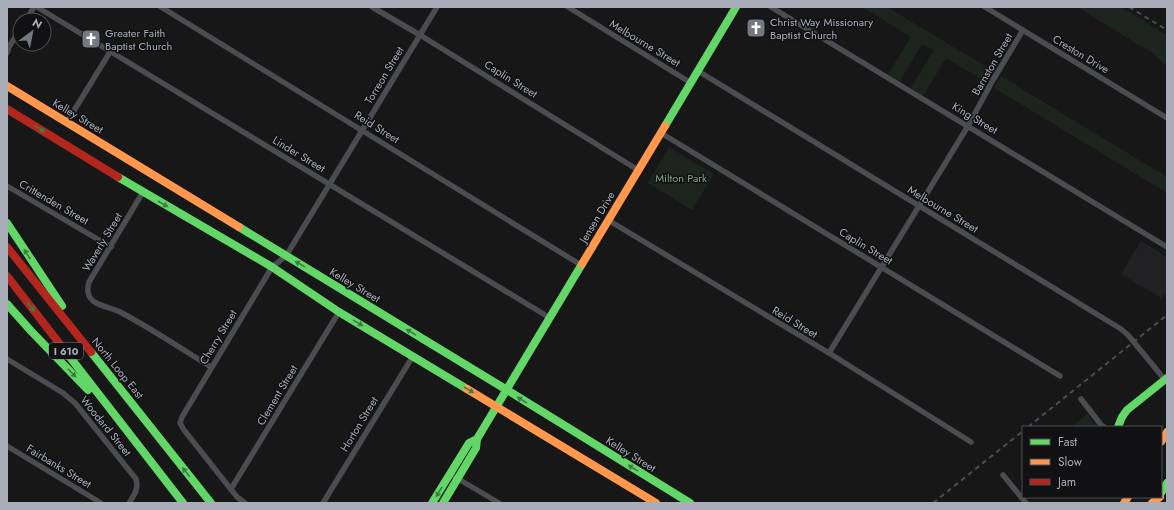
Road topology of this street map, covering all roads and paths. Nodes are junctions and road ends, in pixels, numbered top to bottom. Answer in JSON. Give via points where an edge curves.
{"nodes":[{"id":1,"x":37,"y":7,"type":"edge"},
{"id":2,"x":161,"y":7,"type":"edge"},
{"id":3,"x":372,"y":7,"type":"edge"},
{"id":4,"x":437,"y":7,"type":"edge"},
{"id":5,"x":568,"y":7,"type":"edge"},
{"id":6,"x":736,"y":7,"type":"edge"},
{"id":7,"x":771,"y":7,"type":"edge"},
{"id":8,"x":985,"y":7,"type":"edge"},
{"id":9,"x":1023,"y":30,"type":"junction"},
{"id":10,"x":420,"y":35,"type":"junction"},
{"id":11,"x":12,"y":42,"type":"edge"},
{"id":12,"x":110,"y":52,"type":"junction"},
{"id":13,"x":7,"y":53,"type":"edge"},
{"id":14,"x":698,"y":71,"type":"junction"},
{"id":15,"x":691,"y":83,"type":"junction"},
{"id":16,"x":7,"y":86,"type":"edge"},
{"id":17,"x":7,"y":109,"type":"edge"},
{"id":18,"x":1167,"y":118,"type":"edge"},
{"id":19,"x":67,"y":122,"type":"junction"},
{"id":20,"x":968,"y":126,"type":"junction"},
{"id":21,"x":363,"y":130,"type":"junction"},
{"id":22,"x":661,"y":133,"type":"junction"},
{"id":23,"x":638,"y":170,"type":"junction"},
{"id":24,"x":330,"y":184,"type":"junction"},
{"id":25,"x":7,"y":186,"type":"edge"},
{"id":26,"x":143,"y":192,"type":"junction"},
{"id":27,"x":919,"y":206,"type":"junction"},
{"id":28,"x":608,"y":220,"type":"junction"},
{"id":29,"x":7,"y":223,"type":"edge"},
{"id":30,"x":111,"y":247,"type":"junction"},
{"id":31,"x":1167,"y":247,"type":"edge"},
{"id":32,"x":7,"y":248,"type":"edge"},
{"id":33,"x":286,"y":256,"type":"junction"},
{"id":34,"x":581,"y":265,"type":"junction"},
{"id":35,"x":272,"y":267,"type":"junction"},
{"id":36,"x":881,"y":267,"type":"junction"},
{"id":37,"x":7,"y":276,"type":"edge"},
{"id":38,"x":7,"y":304,"type":"edge"},
{"id":39,"x":339,"y":312,"type":"junction"},
{"id":40,"x":550,"y":318,"type":"junction"},
{"id":41,"x":829,"y":354,"type":"junction"},
{"id":42,"x":412,"y":356,"type":"junction"},
{"id":43,"x":94,"y":357,"type":"junction"},
{"id":44,"x":7,"y":359,"type":"edge"},
{"id":45,"x":211,"y":367,"type":"junction"},
{"id":46,"x":1060,"y":376,"type":"dead end"},
{"id":47,"x":1166,"y":379,"type":"edge"},
{"id":48,"x":507,"y":390,"type":"junction"},
{"id":49,"x":1081,"y":399,"type":"dead end"},
{"id":50,"x":497,"y":407,"type":"junction"},
{"id":51,"x":1102,"y":426,"type":"edge"},
{"id":52,"x":1118,"y":426,"type":"edge"},
{"id":53,"x":124,"y":427,"type":"junction"},
{"id":54,"x":477,"y":439,"type":"junction"},
{"id":55,"x":971,"y":442,"type":"dead end"},
{"id":56,"x":7,"y":446,"type":"edge"},
{"id":57,"x":450,"y":473,"type":"junction"},
{"id":58,"x":1002,"y":476,"type":"dead end"},
{"id":59,"x":458,"y":478,"type":"junction"},
{"id":60,"x":231,"y":489,"type":"junction"},
{"id":61,"x":101,"y":503,"type":"edge"},
{"id":62,"x":129,"y":503,"type":"edge"},
{"id":63,"x":183,"y":503,"type":"edge"},
{"id":64,"x":211,"y":503,"type":"edge"},
{"id":65,"x":245,"y":503,"type":"edge"},
{"id":66,"x":323,"y":503,"type":"edge"},
{"id":67,"x":432,"y":503,"type":"edge"},
{"id":68,"x":443,"y":503,"type":"edge"},
{"id":69,"x":499,"y":503,"type":"edge"},
{"id":70,"x":656,"y":503,"type":"edge"},
{"id":71,"x":690,"y":503,"type":"edge"},
{"id":72,"x":1026,"y":503,"type":"edge"}],
"edges":[{"from":1,"to":12,"type":"street","name":"Linder Street"},
{"from":2,"to":21,"type":"street","name":"Reid Street"},
{"from":3,"to":10,"type":"street","name":"Caplin Street"},
{"from":4,"to":10,"type":"street","name":"Torreon Street"},
{"from":5,"to":15,"type":"street","name":"Melbourne Street"},
{"from":6,"to":14,"type":"main road","name":"Jensen Drive"},
{"from":7,"to":20,"type":"street","name":"King Street"},
{"from":8,"to":9,"type":"street","name":"Creston Drive"},
{"from":9,"to":18,"type":"street","name":"Creston Drive"},
{"from":9,"to":20,"type":"street","name":"Barnston Street"},
{"from":10,"to":21,"type":"street","name":"Torreon Street"},
{"from":10,"to":23,"type":"street","name":"Caplin Street"},
{"from":11,"to":13,"type":"street"},
{"from":12,"to":19,"type":"street"},
{"from":12,"to":24,"type":"street","name":"Linder Street"},
{"from":14,"to":15,"type":"main road","name":"Jensen Drive"},
{"from":14,"to":27,"type":"street","name":"Melbourne Street"},
{"from":15,"to":22,"type":"main road","name":"Jensen Drive"},
{"from":16,"to":19,"type":"main road","name":"Kelley Street"},
{"from":17,"to":26,"type":"main road","one_way":true},
{"from":19,"to":33,"type":"main road","name":"Kelley Street"},
{"from":20,"to":27,"type":"street","name":"Barnston Street"},
{"from":20,"to":31,"type":"street","name":"King Street"},
{"from":21,"to":24,"type":"street","name":"Torreon Street"},
{"from":21,"to":34,"type":"street","name":"Reid Street"},
{"from":22,"to":23,"type":"main road","name":"Jensen Drive"},
{"from":22,"to":36,"type":"street","name":"Caplin Street"},
{"from":23,"to":28,"type":"main road","name":"Jensen Drive"},
{"from":24,"to":33,"type":"street","name":"Torreon Street"},
{"from":24,"to":40,"type":"street","name":"Linder Street"},
{"from":25,"to":30,"type":"street","name":"Crittenden Street"},
{"from":26,"to":30,"type":"street","name":"Waverly Street"},
{"from":26,"to":35,"type":"main road","one_way":true},
{"from":27,"to":36,"type":"street","name":"Barnston Street"},
{"from":27,"to":47,"type":"street","name":"Melbourne Street","via":[[1121,329]]},
{"from":28,"to":34,"type":"main road","name":"Jensen Drive"},
{"from":28,"to":41,"type":"street","name":"Reid Street"},
{"from":43,"to":29,"type":"main road","one_way":true},
{"from":30,"to":45,"type":"street","name":"Waverly Street","via":[[89,282],[87,288],[90,298],[121,313]]},
{"from":32,"to":43,"type":"main road","name":"North Loop East","number":"I 610"},
{"from":33,"to":35,"type":"street","name":"Cherry Street"},
{"from":48,"to":33,"type":"main road","name":"Kelley Street","one_way":true},
{"from":34,"to":40,"type":"main road","name":"Jensen Drive"},
{"from":35,"to":39,"type":"main road"},
{"from":35,"to":45,"type":"street","name":"Cherry Street"},
{"from":36,"to":41,"type":"street","name":"Barnston Street"},
{"from":36,"to":46,"type":"street","name":"Caplin Street"},
{"from":37,"to":53,"type":"main road","number":"I 610","one_way":true},
{"from":38,"to":53,"type":"main road","one_way":true},
{"from":39,"to":42,"type":"main road","one_way":true},
{"from":39,"to":60,"type":"street","name":"Clement Street"},
{"from":40,"to":48,"type":"main road","name":"Jensen Drive"},
{"from":41,"to":55,"type":"street","name":"Reid Street"},
{"from":42,"to":50,"type":"main road","one_way":true},
{"from":42,"to":66,"type":"street","name":"Horton Street"},
{"from":64,"to":43,"type":"main road","name":"North Loop East","number":"I 610","one_way":true},
{"from":44,"to":62,"type":"street","name":"Woodard Street","via":[[69,397],[136,479],[137,489]]},
{"from":45,"to":60,"type":"street","name":"Cherry Street","via":[[180,423]]},
{"from":47,"to":52,"type":"main road","via":[[1128,410]]},
{"from":48,"to":50,"type":"main road","name":"Jensen Drive"},
{"from":71,"to":48,"type":"main road","name":"Kelley Street","one_way":true},
{"from":49,"to":51,"type":"street"},
{"from":50,"to":54,"type":"main road","name":"Jensen Drive"},
{"from":50,"to":70,"type":"main road"},
{"from":53,"to":63,"type":"main road","number":"I 610"},
{"from":54,"to":57,"type":"main road","name":"Jensen Drive","via":[[468,443]]},
{"from":54,"to":59,"type":"main road","name":"Jensen Drive","via":[[476,448]]},
{"from":56,"to":61,"type":"street","name":"Fairbanks Street"},
{"from":57,"to":59,"type":"street"},
{"from":57,"to":67,"type":"main road","name":"Jensen Drive","one_way":true},
{"from":58,"to":72,"type":"street"},
{"from":59,"to":68,"type":"main road","name":"Jensen Drive"},
{"from":59,"to":69,"type":"street"},
{"from":60,"to":65,"type":"street"}]}
